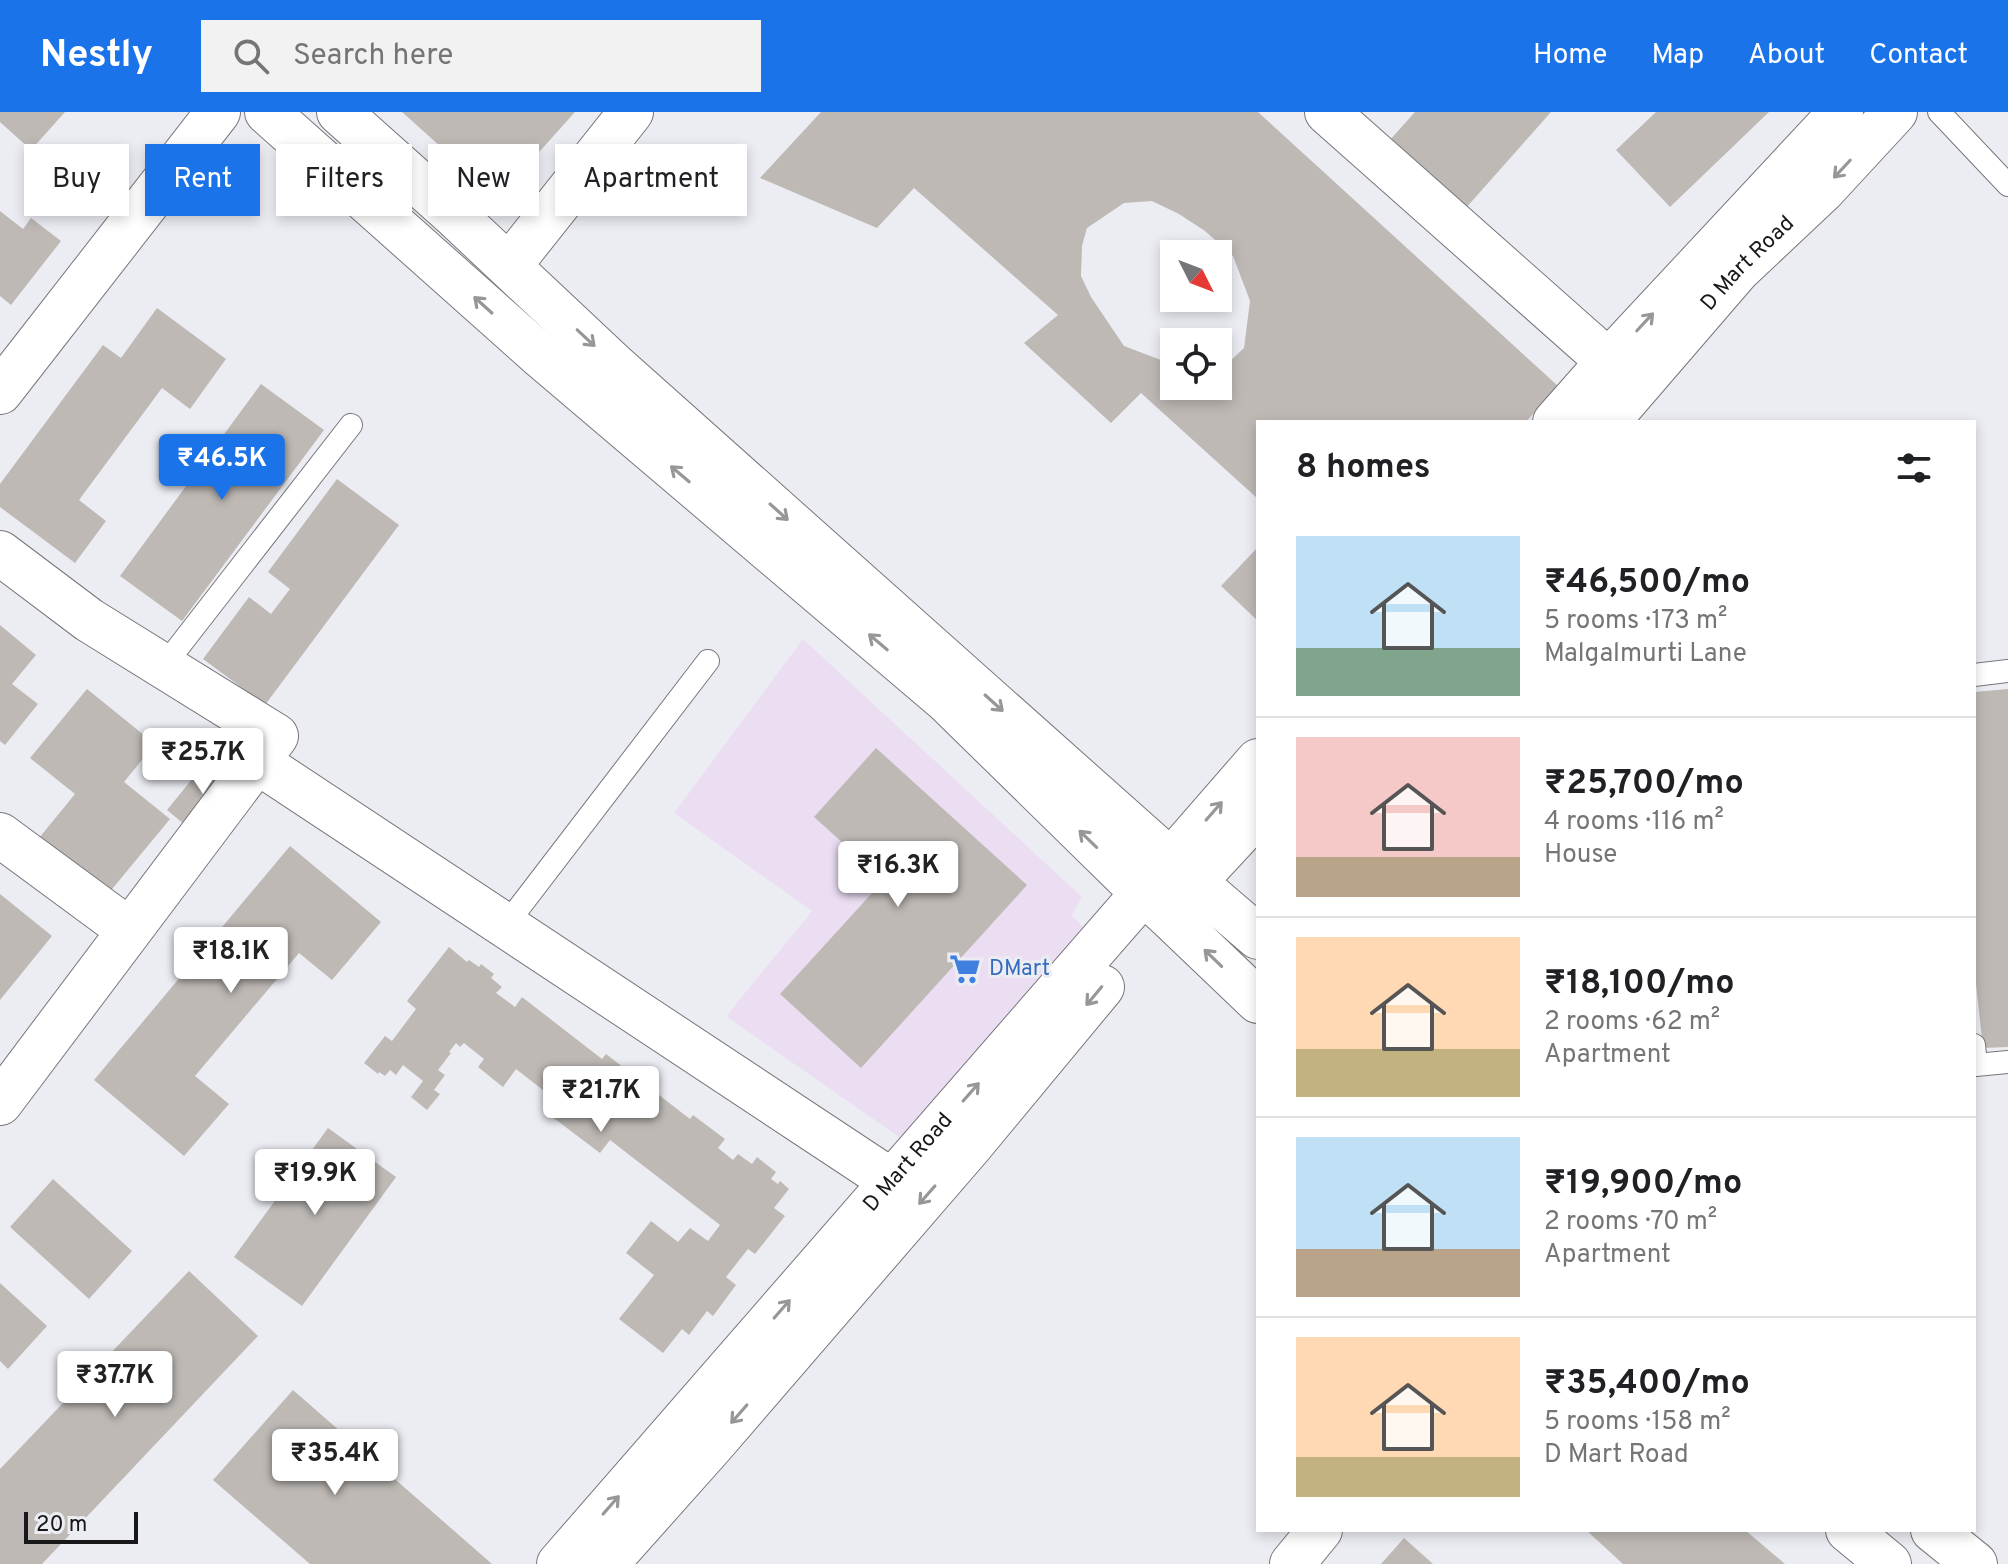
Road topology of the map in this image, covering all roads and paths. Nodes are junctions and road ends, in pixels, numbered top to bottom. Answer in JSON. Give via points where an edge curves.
{"nodes":[{"id":1,"x":218,"y":112,"type":"edge"},
{"id":2,"x":267,"y":112,"type":"edge"},
{"id":3,"x":339,"y":112,"type":"edge"},
{"id":4,"x":631,"y":112,"type":"edge"},
{"id":5,"x":1841,"y":112,"type":"edge"},
{"id":6,"x":1895,"y":112,"type":"edge"},
{"id":7,"x":1939,"y":112,"type":"edge"},
{"id":8,"x":1355,"y":121,"type":"edge"},
{"id":9,"x":2008,"y":185,"type":"edge"},
{"id":10,"x":509,"y":266,"type":"junction"},
{"id":11,"x":1622,"y":375,"type":"junction"},
{"id":12,"x":0,"y":392,"type":"edge"},
{"id":13,"x":1558,"y":420,"type":"edge"},
{"id":14,"x":1608,"y":420,"type":"edge"},
{"id":15,"x":351,"y":425,"type":"dead end"},
{"id":16,"x":0,"y":553,"type":"edge"},
{"id":17,"x":708,"y":661,"type":"dead end"},
{"id":18,"x":163,"y":667,"type":"junction"},
{"id":19,"x":2008,"y":671,"type":"edge"},
{"id":20,"x":938,"y":673,"type":"junction"},
{"id":21,"x":1976,"y":675,"type":"edge"},
{"id":22,"x":258,"y":762,"type":"junction"},
{"id":23,"x":1256,"y":764,"type":"edge"},
{"id":24,"x":1256,"y":815,"type":"edge"},
{"id":25,"x":0,"y":835,"type":"edge"},
{"id":26,"x":1169,"y":888,"type":"junction"},
{"id":27,"x":505,"y":926,"type":"junction"},
{"id":28,"x":129,"y":930,"type":"junction"},
{"id":29,"x":1256,"y":936,"type":"edge"},
{"id":30,"x":1256,"y":998,"type":"edge"},
{"id":31,"x":2008,"y":1062,"type":"edge"},
{"id":32,"x":1976,"y":1065,"type":"edge"},
{"id":33,"x":0,"y":1103,"type":"edge"},
{"id":34,"x":893,"y":1182,"type":"junction"},
{"id":35,"x":1318,"y":1532,"type":"edge"},
{"id":36,"x":1850,"y":1532,"type":"edge"},
{"id":37,"x":1935,"y":1532,"type":"edge"},
{"id":38,"x":559,"y":1564,"type":"edge"},
{"id":39,"x":606,"y":1564,"type":"edge"},
{"id":40,"x":1292,"y":1564,"type":"edge"},
{"id":41,"x":1889,"y":1564,"type":"edge"},
{"id":42,"x":1975,"y":1564,"type":"edge"}],
"edges":[{"from":1,"to":12,"type":"street"},
{"from":20,"to":2,"type":"street","one_way":true,"via":[[542,357]]},
{"from":3,"to":10,"type":"street"},
{"from":4,"to":10,"type":"street"},
{"from":11,"to":5,"type":"street","name":"D Mart Road","one_way":true},
{"from":6,"to":11,"type":"street","name":"D Mart Road","one_way":true,"via":[[1823,190]]},
{"from":7,"to":9,"type":"lane"},
{"from":8,"to":11,"type":"street"},
{"from":10,"to":20,"type":"street","one_way":true},
{"from":11,"to":13,"type":"street","name":"D Mart Road"},
{"from":11,"to":14,"type":"street","name":"D Mart Road"},
{"from":15,"to":18,"type":"lane"},
{"from":16,"to":18,"type":"street"},
{"from":17,"to":27,"type":"lane"},
{"from":18,"to":22,"type":"street","via":[[276,736]]},
{"from":19,"to":21,"type":"lane"},
{"from":20,"to":26,"type":"street","via":[[947,701]]},
{"from":22,"to":27,"type":"street"},
{"from":22,"to":28,"type":"street"},
{"from":26,"to":23,"type":"street","name":"D Mart Road","one_way":true},
{"from":24,"to":26,"type":"street","name":"D Mart Road"},
{"from":25,"to":28,"type":"street"},
{"from":26,"to":29,"type":"street"},
{"from":30,"to":26,"type":"street","one_way":true},
{"from":34,"to":26,"type":"street","name":"D Mart Road","one_way":true},
{"from":26,"to":39,"type":"street","name":"D Mart Road","one_way":true,"via":[[1133,951]]},
{"from":27,"to":34,"type":"street"},
{"from":28,"to":33,"type":"street"},
{"from":31,"to":32,"type":"lane"},
{"from":38,"to":34,"type":"street","name":"D Mart Road","one_way":true},
{"from":35,"to":40,"type":"street"},
{"from":36,"to":41,"type":"street"},
{"from":37,"to":42,"type":"street"}]}
